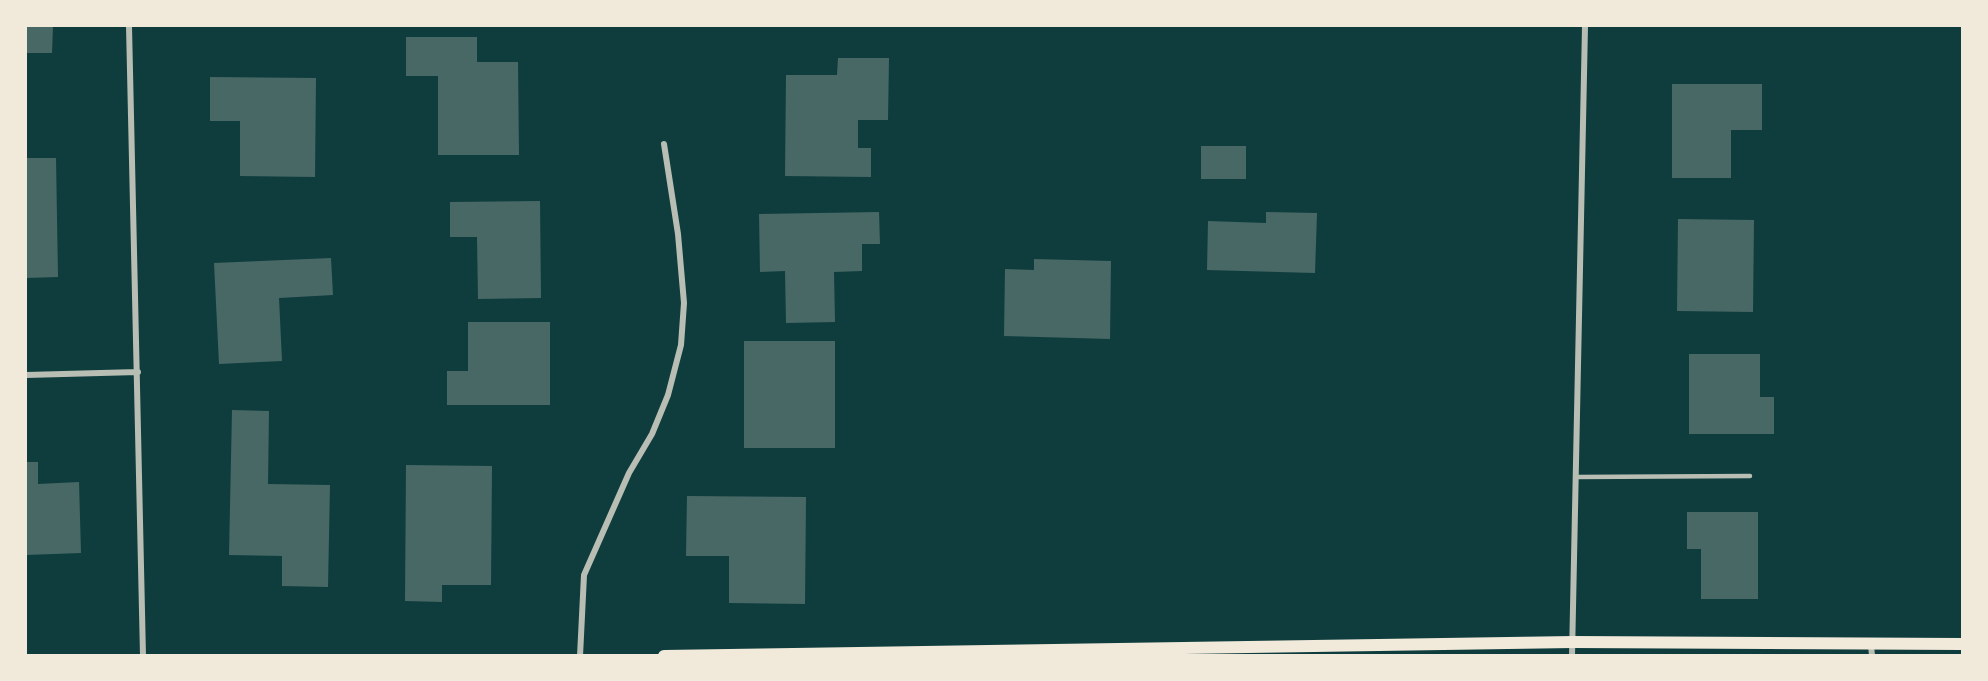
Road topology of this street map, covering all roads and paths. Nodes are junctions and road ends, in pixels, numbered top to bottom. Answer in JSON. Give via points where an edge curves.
{"nodes":[{"id":1,"x":129,"y":26,"type":"edge"},
{"id":2,"x":1585,"y":26,"type":"edge"},
{"id":3,"x":664,"y":144,"type":"dead end"},
{"id":4,"x":138,"y":372,"type":"junction"},
{"id":5,"x":26,"y":375,"type":"edge"},
{"id":6,"x":1750,"y":476,"type":"dead end"},
{"id":7,"x":1576,"y":477,"type":"junction"},
{"id":8,"x":1573,"y":642,"type":"junction"},
{"id":9,"x":1962,"y":644,"type":"edge"},
{"id":10,"x":1871,"y":650,"type":"edge"},
{"id":11,"x":987,"y":653,"type":"edge"},
{"id":12,"x":143,"y":656,"type":"edge"},
{"id":13,"x":580,"y":656,"type":"edge"},
{"id":14,"x":664,"y":656,"type":"edge"},
{"id":15,"x":1572,"y":656,"type":"edge"}],
"edges":[{"from":1,"to":4,"type":"street"},
{"from":2,"to":7,"type":"street"},
{"from":3,"to":13,"type":"street","via":[[684,303],[681,345],[668,395],[652,434],[629,473],[584,575]]},
{"from":4,"to":5,"type":"street"},
{"from":4,"to":12,"type":"street"},
{"from":6,"to":7,"type":"lane"},
{"from":7,"to":8,"type":"street"},
{"from":8,"to":10,"type":"main road"},
{"from":8,"to":11,"type":"main road"},
{"from":8,"to":15,"type":"street"},
{"from":9,"to":10,"type":"main road"},
{"from":11,"to":14,"type":"main road"}]}
